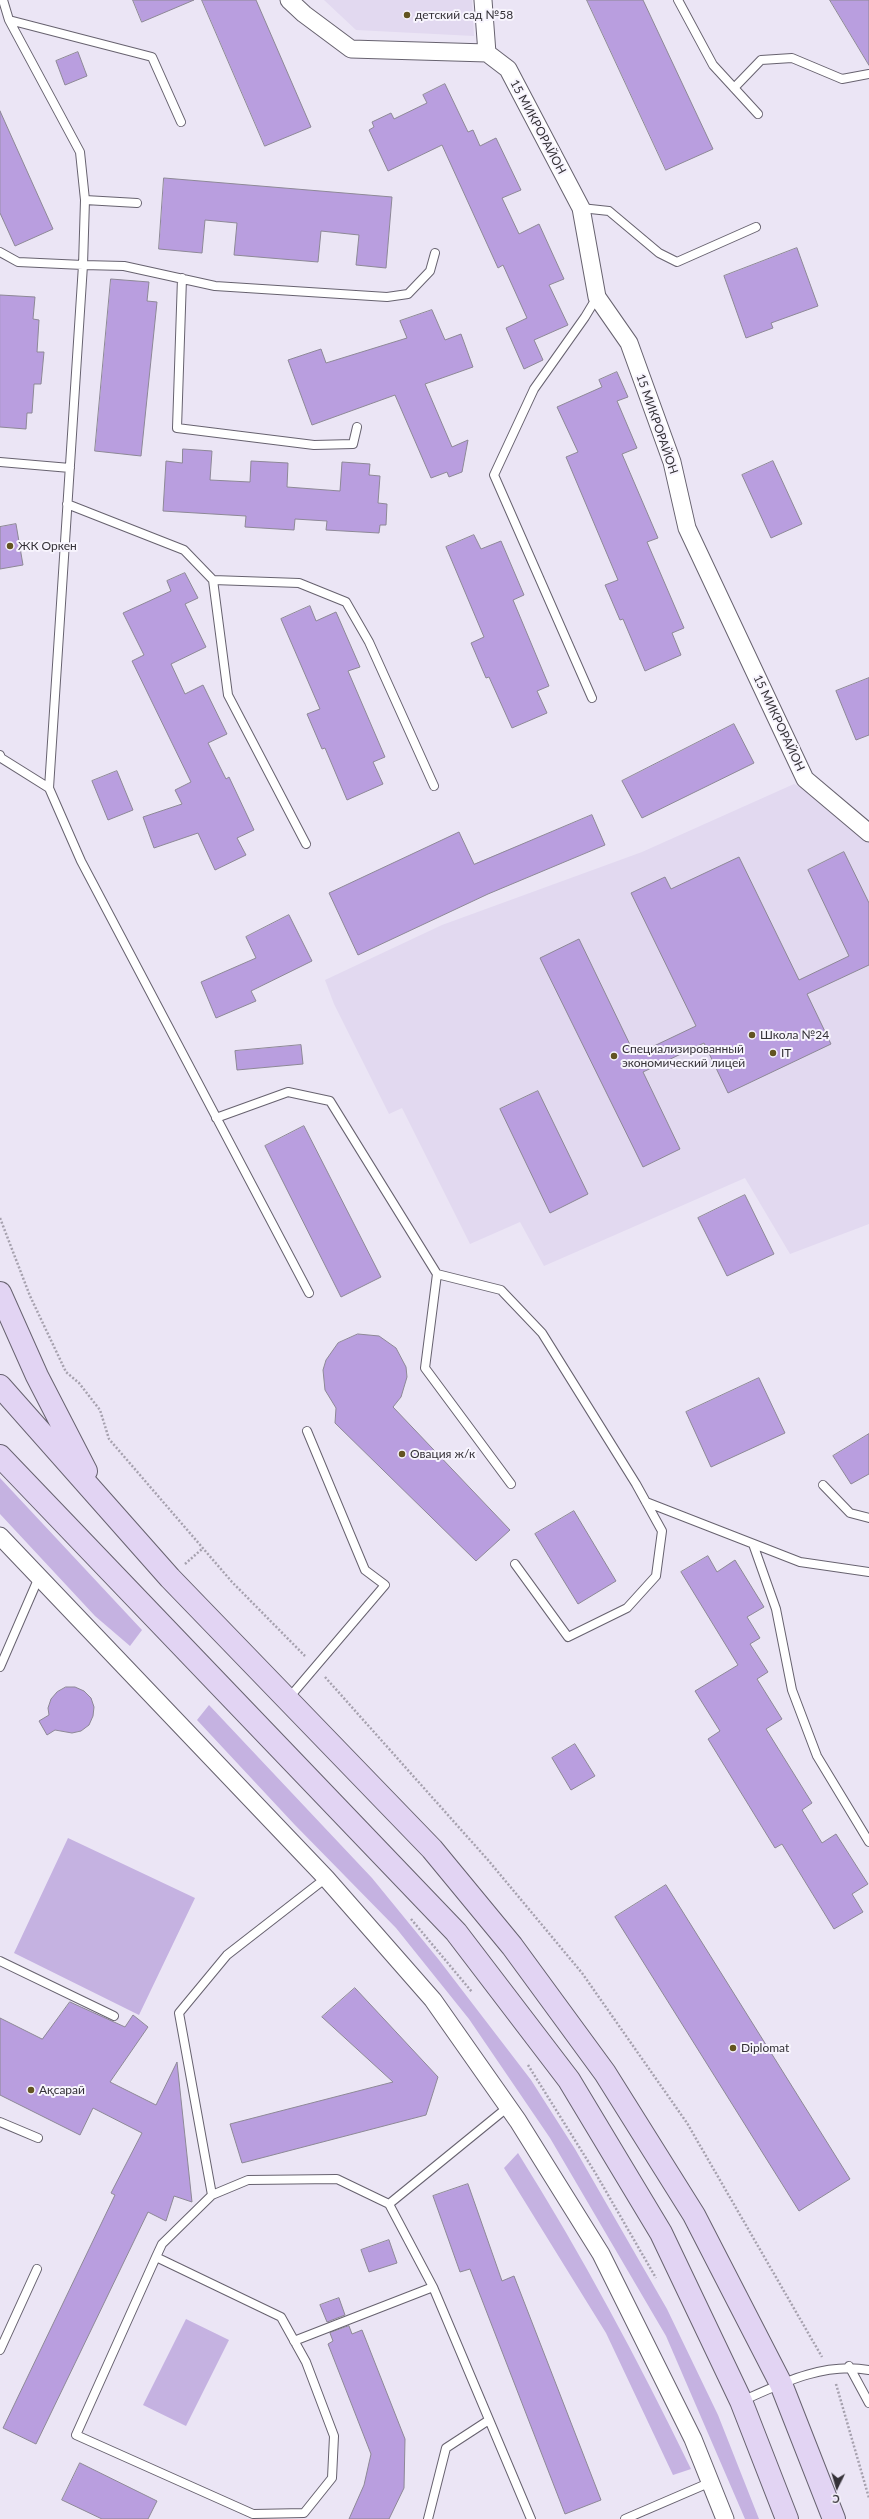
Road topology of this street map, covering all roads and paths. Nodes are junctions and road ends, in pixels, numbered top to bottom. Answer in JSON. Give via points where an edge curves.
{"nodes":[{"id":1,"x":3,"y":0,"type":"edge"},
{"id":2,"x":289,"y":0,"type":"edge"},
{"id":3,"x":483,"y":0,"type":"edge"},
{"id":4,"x":678,"y":0,"type":"edge"},
{"id":5,"x":9,"y":20,"type":"junction"},
{"id":6,"x":487,"y":53,"type":"junction"},
{"id":7,"x":869,"y":74,"type":"edge"},
{"id":8,"x":734,"y":88,"type":"junction"},
{"id":9,"x":758,"y":114,"type":"dead end"},
{"id":10,"x":182,"y":122,"type":"dead end"},
{"id":11,"x":85,"y":200,"type":"junction"},
{"id":12,"x":137,"y":203,"type":"dead end"},
{"id":13,"x":581,"y":208,"type":"junction"},
{"id":14,"x":756,"y":227,"type":"dead end"},
{"id":15,"x":0,"y":252,"type":"edge"},
{"id":16,"x":435,"y":254,"type":"dead end"},
{"id":17,"x":83,"y":265,"type":"junction"},
{"id":18,"x":182,"y":278,"type":"junction"},
{"id":19,"x":597,"y":297,"type":"junction"},
{"id":20,"x":357,"y":427,"type":"dead end"},
{"id":21,"x":0,"y":462,"type":"edge"},
{"id":22,"x":70,"y":468,"type":"junction"},
{"id":23,"x":66,"y":504,"type":"junction"},
{"id":24,"x":213,"y":580,"type":"junction"},
{"id":25,"x":592,"y":698,"type":"dead end"},
{"id":26,"x":0,"y":755,"type":"edge"},
{"id":27,"x":434,"y":786,"type":"dead end"},
{"id":28,"x":49,"y":788,"type":"junction"},
{"id":29,"x":869,"y":833,"type":"edge"},
{"id":30,"x":306,"y":844,"type":"dead end"},
{"id":31,"x":216,"y":1118,"type":"junction"},
{"id":32,"x":436,"y":1274,"type":"junction"},
{"id":33,"x":0,"y":1293,"type":"edge"},
{"id":34,"x":309,"y":1293,"type":"dead end"},
{"id":35,"x":0,"y":1386,"type":"edge"},
{"id":36,"x":307,"y":1431,"type":"dead end"},
{"id":37,"x":0,"y":1456,"type":"edge"},
{"id":38,"x":511,"y":1484,"type":"dead end"},
{"id":39,"x":823,"y":1485,"type":"dead end"},
{"id":40,"x":646,"y":1502,"type":"junction"},
{"id":41,"x":102,"y":1503,"type":"junction"},
{"id":42,"x":869,"y":1518,"type":"edge"},
{"id":43,"x":0,"y":1536,"type":"edge"},
{"id":44,"x":753,"y":1544,"type":"junction"},
{"id":45,"x":514,"y":1564,"type":"dead end"},
{"id":46,"x":869,"y":1572,"type":"edge"},
{"id":47,"x":39,"y":1577,"type":"junction"},
{"id":48,"x":0,"y":1667,"type":"edge"},
{"id":49,"x":287,"y":1700,"type":"junction"},
{"id":50,"x":869,"y":1842,"type":"edge"},
{"id":51,"x":326,"y":1878,"type":"junction"},
{"id":52,"x":0,"y":1962,"type":"edge"},
{"id":53,"x":114,"y":2016,"type":"dead end"},
{"id":54,"x":508,"y":2107,"type":"junction"},
{"id":55,"x":0,"y":2122,"type":"edge"},
{"id":56,"x":38,"y":2138,"type":"dead end"},
{"id":57,"x":212,"y":2195,"type":"junction"},
{"id":58,"x":389,"y":2204,"type":"junction"},
{"id":59,"x":156,"y":2257,"type":"junction"},
{"id":60,"x":37,"y":2269,"type":"dead end"},
{"id":61,"x":434,"y":2287,"type":"junction"},
{"id":62,"x":294,"y":2341,"type":"junction"},
{"id":63,"x":0,"y":2350,"type":"edge"},
{"id":64,"x":849,"y":2366,"type":"junction"},
{"id":65,"x":869,"y":2370,"type":"edge"},
{"id":66,"x":781,"y":2384,"type":"junction"},
{"id":67,"x":741,"y":2401,"type":"junction"},
{"id":68,"x":869,"y":2404,"type":"edge"},
{"id":69,"x":489,"y":2420,"type":"junction"},
{"id":70,"x":711,"y":2482,"type":"junction"},
{"id":71,"x":428,"y":2519,"type":"edge"},
{"id":72,"x":531,"y":2519,"type":"edge"},
{"id":73,"x":625,"y":2519,"type":"edge"},
{"id":74,"x":726,"y":2519,"type":"edge"},
{"id":75,"x":787,"y":2519,"type":"edge"},
{"id":76,"x":834,"y":2519,"type":"edge"}],
"edges":[{"from":1,"to":5,"type":"lane"},
{"from":2,"to":6,"type":"street","via":[[351,48]]},
{"from":3,"to":6,"type":"street"},
{"from":4,"to":8,"type":"lane","via":[[712,65]]},
{"from":5,"to":10,"type":"lane","via":[[152,57]]},
{"from":5,"to":11,"type":"lane","via":[[80,152]]},
{"from":6,"to":13,"type":"street","name":"15 МИКРОРАЙОН","via":[[508,69]]},
{"from":7,"to":8,"type":"lane","via":[[842,79],[792,58],[761,60]]},
{"from":8,"to":9,"type":"lane"},
{"from":11,"to":12,"type":"lane"},
{"from":11,"to":17,"type":"lane"},
{"from":13,"to":14,"type":"lane","via":[[609,211],[659,252],[677,262]]},
{"from":13,"to":19,"type":"street","name":"15 МИКРОРАЙОН"},
{"from":15,"to":17,"type":"lane","via":[[18,262]]},
{"from":16,"to":18,"type":"lane","via":[[430,271],[408,294],[387,297],[215,286]]},
{"from":17,"to":18,"type":"lane","via":[[124,266]]},
{"from":17,"to":22,"type":"lane"},
{"from":18,"to":20,"type":"lane","via":[[177,428],[314,445],[353,444]]},
{"from":19,"to":25,"type":"lane","via":[[534,389],[494,475]]},
{"from":19,"to":29,"type":"street","name":"15 МИКРОРАЙОН","via":[[629,343],[672,462],[687,528],[805,779]]},
{"from":21,"to":22,"type":"lane"},
{"from":22,"to":23,"type":"lane"},
{"from":23,"to":24,"type":"lane","via":[[184,550]]},
{"from":23,"to":28,"type":"lane"},
{"from":24,"to":27,"type":"lane","via":[[299,583],[346,602],[369,642]]},
{"from":24,"to":30,"type":"lane","via":[[228,695]]},
{"from":26,"to":28,"type":"lane"},
{"from":28,"to":31,"type":"lane","via":[[81,861]]},
{"from":31,"to":32,"type":"lane","via":[[288,1092],[330,1101]]},
{"from":31,"to":34,"type":"lane"},
{"from":32,"to":38,"type":"lane","via":[[425,1368]]},
{"from":32,"to":40,"type":"lane","via":[[501,1290],[542,1333]]},
{"from":33,"to":41,"type":"main road","via":[[37,1376]]},
{"from":35,"to":41,"type":"main road"},
{"from":36,"to":49,"type":"lane","via":[[365,1570],[385,1585]]},
{"from":37,"to":67,"type":"main road","via":[[456,1932],[569,2080],[661,2232]]},
{"from":39,"to":42,"type":"lane","via":[[850,1513]]},
{"from":40,"to":44,"type":"lane"},
{"from":40,"to":45,"type":"lane","via":[[662,1531],[656,1576],[627,1608],[568,1636]]},
{"from":41,"to":49,"type":"main road"},
{"from":43,"to":47,"type":"street"},
{"from":44,"to":46,"type":"lane","via":[[800,1562]]},
{"from":44,"to":50,"type":"lane","via":[[776,1609],[792,1690],[816,1756]]},
{"from":47,"to":48,"type":"lane"},
{"from":47,"to":51,"type":"street"},
{"from":49,"to":66,"type":"main road","via":[[432,1849],[512,1946],[605,2073],[694,2215]]},
{"from":51,"to":54,"type":"street","via":[[433,2000]]},
{"from":51,"to":57,"type":"lane","via":[[226,1955],[179,2013]]},
{"from":52,"to":53,"type":"lane"},
{"from":54,"to":58,"type":"lane"},
{"from":54,"to":70,"type":"street","via":[[601,2254],[693,2439]]},
{"from":55,"to":56,"type":"lane"},
{"from":57,"to":58,"type":"lane","via":[[248,2180],[337,2179]]},
{"from":57,"to":59,"type":"lane","via":[[162,2244]]},
{"from":58,"to":61,"type":"lane"},
{"from":59,"to":62,"type":"lane","via":[[281,2317]]},
{"from":59,"to":62,"type":"lane","via":[[76,2435],[253,2514],[304,2513],[332,2478],[334,2436],[306,2362]]},
{"from":60,"to":63,"type":"lane"},
{"from":61,"to":62,"type":"lane"},
{"from":61,"to":69,"type":"lane"},
{"from":64,"to":65,"type":"lane"},
{"from":64,"to":66,"type":"lane","via":[[821,2370]]},
{"from":64,"to":68,"type":"lane"},
{"from":66,"to":67,"type":"lane"},
{"from":66,"to":76,"type":"main road"},
{"from":67,"to":75,"type":"main road"},
{"from":69,"to":71,"type":"lane","via":[[446,2448]]},
{"from":69,"to":72,"type":"lane"},
{"from":70,"to":73,"type":"lane"},
{"from":70,"to":74,"type":"street"}]}
